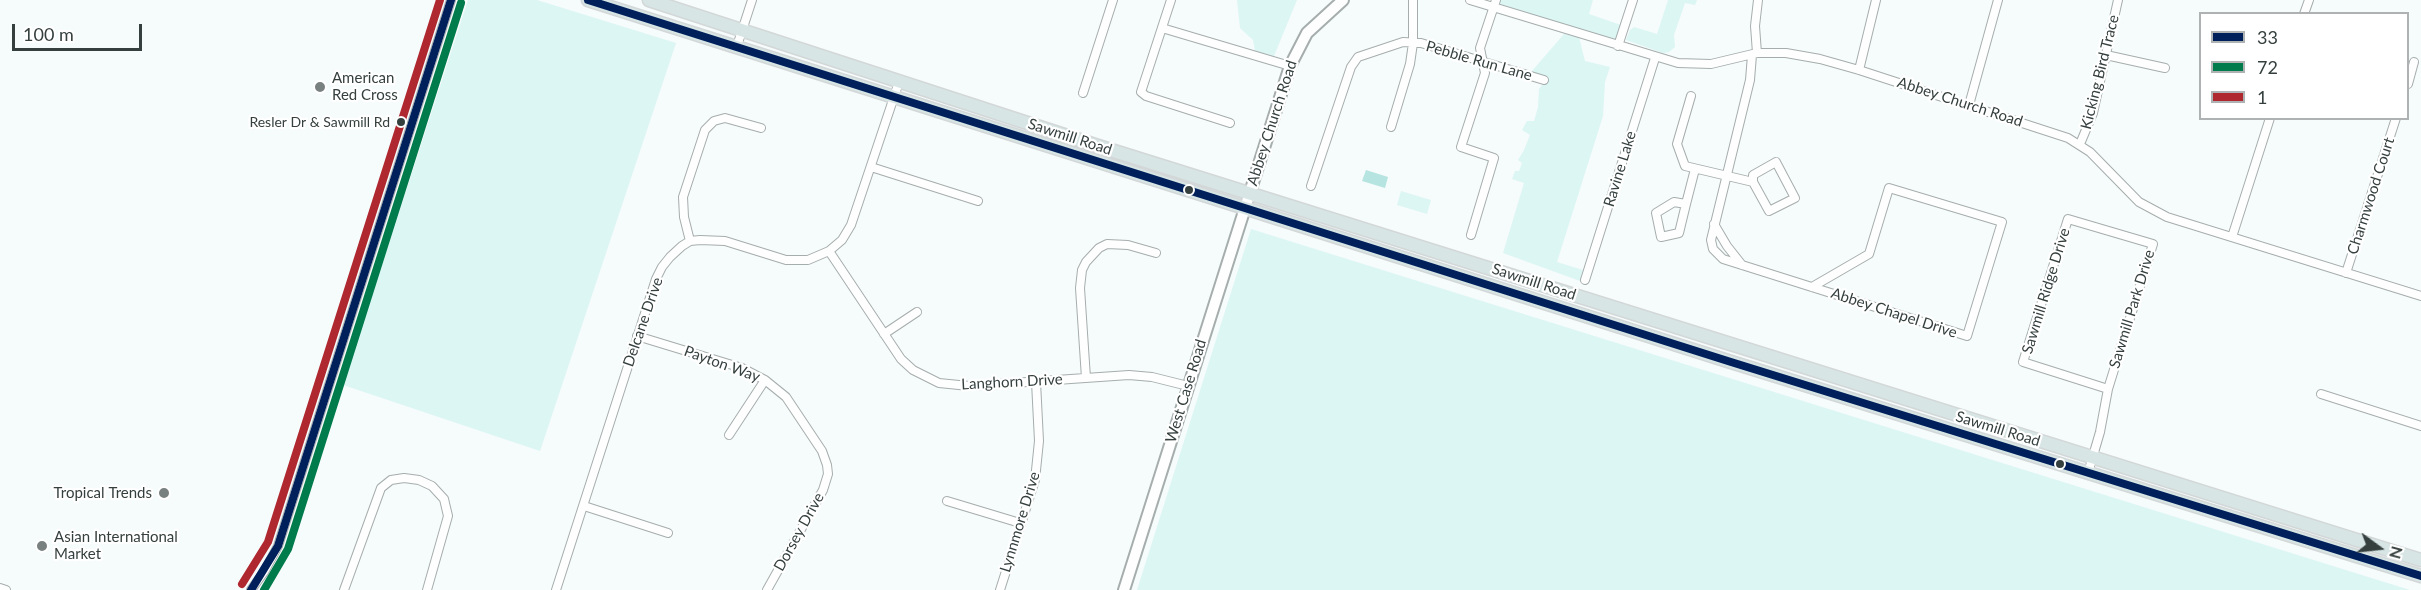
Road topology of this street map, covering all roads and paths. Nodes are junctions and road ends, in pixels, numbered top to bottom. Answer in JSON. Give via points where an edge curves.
{"nodes":[{"id":1,"x":451,"y":0,"type":"edge"},
{"id":2,"x":588,"y":0,"type":"edge"},
{"id":3,"x":649,"y":0,"type":"edge"},
{"id":4,"x":752,"y":0,"type":"edge"},
{"id":5,"x":1113,"y":0,"type":"edge"},
{"id":6,"x":1171,"y":0,"type":"edge"},
{"id":7,"x":1343,"y":0,"type":"edge"},
{"id":8,"x":1413,"y":0,"type":"edge"},
{"id":9,"x":1470,"y":0,"type":"edge"},
{"id":10,"x":1633,"y":0,"type":"edge"},
{"id":11,"x":1758,"y":0,"type":"edge"},
{"id":12,"x":1876,"y":0,"type":"edge"},
{"id":13,"x":1998,"y":0,"type":"edge"},
{"id":14,"x":2118,"y":0,"type":"edge"},
{"id":15,"x":1495,"y":4,"type":"edge"},
{"id":16,"x":1162,"y":28,"type":"junction"},
{"id":17,"x":742,"y":31,"type":"junction"},
{"id":18,"x":1413,"y":43,"type":"junction"},
{"id":19,"x":737,"y":46,"type":"junction"},
{"id":20,"x":1618,"y":46,"type":"junction"},
{"id":21,"x":1755,"y":54,"type":"junction"},
{"id":22,"x":2106,"y":55,"type":"junction"},
{"id":23,"x":1654,"y":58,"type":"junction"},
{"id":24,"x":1484,"y":62,"type":"junction"},
{"id":25,"x":2414,"y":62,"type":"dead end"},
{"id":26,"x":1290,"y":66,"type":"junction"},
{"id":27,"x":2165,"y":68,"type":"dead end"},
{"id":28,"x":1859,"y":70,"type":"junction"},
{"id":29,"x":1544,"y":80,"type":"dead end"},
{"id":30,"x":2409,"y":80,"type":"edge"},
{"id":31,"x":899,"y":82,"type":"junction"},
{"id":32,"x":1083,"y":93,"type":"dead end"},
{"id":33,"x":1691,"y":96,"type":"dead end"},
{"id":34,"x":894,"y":97,"type":"junction"},
{"id":35,"x":1969,"y":105,"type":"junction"},
{"id":36,"x":2269,"y":120,"type":"edge"},
{"id":37,"x":2395,"y":120,"type":"edge"},
{"id":38,"x":1230,"y":123,"type":"dead end"},
{"id":39,"x":1391,"y":127,"type":"dead end"},
{"id":40,"x":761,"y":128,"type":"dead end"},
{"id":41,"x":2080,"y":144,"type":"junction"},
{"id":42,"x":871,"y":167,"type":"junction"},
{"id":43,"x":1695,"y":169,"type":"junction"},
{"id":44,"x":1726,"y":177,"type":"junction"},
{"id":45,"x":1754,"y":182,"type":"junction"},
{"id":46,"x":1311,"y":186,"type":"dead end"},
{"id":47,"x":1249,"y":193,"type":"junction"},
{"id":48,"x":978,"y":201,"type":"dead end"},
{"id":49,"x":1686,"y":204,"type":"junction"},
{"id":50,"x":1244,"y":208,"type":"junction"},
{"id":51,"x":2068,"y":219,"type":"joint"},
{"id":52,"x":1714,"y":224,"type":"junction"},
{"id":53,"x":1471,"y":235,"type":"dead end"},
{"id":54,"x":2232,"y":237,"type":"junction"},
{"id":55,"x":690,"y":241,"type":"junction"},
{"id":56,"x":829,"y":251,"type":"junction"},
{"id":57,"x":1156,"y":253,"type":"dead end"},
{"id":58,"x":1743,"y":265,"type":"junction"},
{"id":59,"x":2346,"y":273,"type":"junction"},
{"id":60,"x":1585,"y":280,"type":"dead end"},
{"id":61,"x":1812,"y":286,"type":"junction"},
{"id":62,"x":2421,"y":296,"type":"edge"},
{"id":63,"x":917,"y":312,"type":"dead end"},
{"id":64,"x":884,"y":334,"type":"junction"},
{"id":65,"x":638,"y":336,"type":"junction"},
{"id":66,"x":2024,"y":362,"type":"joint"},
{"id":67,"x":1086,"y":378,"type":"junction"},
{"id":68,"x":765,"y":380,"type":"junction"},
{"id":69,"x":1036,"y":382,"type":"junction"},
{"id":70,"x":1188,"y":386,"type":"junction"},
{"id":71,"x":2108,"y":389,"type":"junction"},
{"id":72,"x":2321,"y":394,"type":"dead end"},
{"id":73,"x":2421,"y":426,"type":"edge"},
{"id":74,"x":729,"y":435,"type":"dead end"},
{"id":75,"x":814,"y":440,"type":"joint"},
{"id":76,"x":2092,"y":458,"type":"junction"},
{"id":77,"x":2088,"y":473,"type":"junction"},
{"id":78,"x":947,"y":501,"type":"dead end"},
{"id":79,"x":584,"y":506,"type":"junction"},
{"id":80,"x":1020,"y":523,"type":"junction"},
{"id":81,"x":668,"y":533,"type":"dead end"},
{"id":82,"x":2421,"y":560,"type":"edge"},
{"id":83,"x":2421,"y":576,"type":"edge"},
{"id":84,"x":0,"y":588,"type":"edge"},
{"id":85,"x":6,"y":590,"type":"edge"},
{"id":86,"x":250,"y":590,"type":"edge"},
{"id":87,"x":344,"y":590,"type":"edge"},
{"id":88,"x":427,"y":590,"type":"edge"},
{"id":89,"x":556,"y":590,"type":"edge"},
{"id":90,"x":767,"y":590,"type":"edge"},
{"id":91,"x":999,"y":590,"type":"edge"},
{"id":92,"x":1124,"y":590,"type":"edge"}],
"edges":[{"from":1,"to":86,"type":"street","via":[[278,546]]},
{"from":2,"to":19,"type":"main road","name":"Sawmill Road"},
{"from":3,"to":17,"type":"main road","name":"Sawmill Road"},
{"from":4,"to":17,"type":"street"},
{"from":5,"to":32,"type":"street"},
{"from":6,"to":16,"type":"street"},
{"from":7,"to":26,"type":"main road","name":"Abbey Church Road","via":[[1307,33]]},
{"from":8,"to":18,"type":"street","name":"Pebble Run Lane"},
{"from":9,"to":15,"type":"street","name":"Abbey Church Road"},
{"from":10,"to":20,"type":"street"},
{"from":11,"to":21,"type":"street","name":"Abbey Chapel Drive"},
{"from":12,"to":28,"type":"street"},
{"from":13,"to":35,"type":"street"},
{"from":14,"to":22,"type":"street","name":"Kicking Bird Trace"},
{"from":15,"to":20,"type":"street","name":"Abbey Church Road"},
{"from":15,"to":24,"type":"street","via":[[1480,48]]},
{"from":16,"to":26,"type":"street"},
{"from":16,"to":38,"type":"street","via":[[1142,92]]},
{"from":17,"to":19,"type":"street"},
{"from":17,"to":31,"type":"main road","name":"Sawmill Road"},
{"from":18,"to":24,"type":"street","name":"Pebble Run Lane"},
{"from":18,"to":39,"type":"street","name":"Pebble Run Lane"},
{"from":18,"to":46,"type":"street","name":"Pebble Run Lane","via":[[1386,47],[1353,61]]},
{"from":19,"to":34,"type":"main road","name":"Sawmill Road"},
{"from":20,"to":23,"type":"street","name":"Abbey Church Road"},
{"from":21,"to":23,"type":"street","name":"Abbey Church Road","via":[[1697,65]]},
{"from":21,"to":28,"type":"street","name":"Abbey Church Road","via":[[1799,54]]},
{"from":21,"to":44,"type":"street","name":"Abbey Chapel Drive"},
{"from":22,"to":27,"type":"street"},
{"from":22,"to":41,"type":"street","name":"Kicking Bird Trace","via":[[2093,113]]},
{"from":23,"to":60,"type":"street","name":"Ravine Lake"},
{"from":24,"to":29,"type":"street","name":"Pebble Run Lane"},
{"from":24,"to":53,"type":"street","via":[[1485,73],[1461,147],[1494,158]]},
{"from":25,"to":30,"type":"street"},
{"from":26,"to":47,"type":"main road","name":"Abbey Church Road"},
{"from":28,"to":35,"type":"street","name":"Abbey Church Road"},
{"from":31,"to":34,"type":"street"},
{"from":31,"to":47,"type":"main road","name":"Sawmill Road"},
{"from":33,"to":43,"type":"street","via":[[1677,144],[1685,166]]},
{"from":34,"to":42,"type":"street"},
{"from":34,"to":50,"type":"main road","name":"Sawmill Road"},
{"from":35,"to":41,"type":"street","name":"Abbey Church Road"},
{"from":36,"to":54,"type":"street"},
{"from":37,"to":59,"type":"street","name":"Charmwood Court"},
{"from":40,"to":55,"type":"street","via":[[725,118],[705,130],[683,197]]},
{"from":41,"to":54,"type":"street","name":"Abbey Church Road","via":[[2139,202],[2167,218]]},
{"from":42,"to":48,"type":"street"},
{"from":42,"to":56,"type":"street","via":[[851,225]]},
{"from":43,"to":44,"type":"street"},
{"from":43,"to":49,"type":"street"},
{"from":44,"to":45,"type":"street"},
{"from":44,"to":52,"type":"street","name":"Abbey Chapel Drive"},
{"from":45,"to":45,"type":"street","via":[[1753,175],[1776,162],[1795,198],[1769,211]]},
{"from":47,"to":50,"type":"main road","name":"West Case Road"},
{"from":47,"to":76,"type":"main road","name":"Sawmill Road"},
{"from":49,"to":49,"type":"street","via":[[1674,202],[1656,213],[1661,237],[1679,233]]},
{"from":50,"to":70,"type":"main road","name":"West Case Road"},
{"from":50,"to":77,"type":"main road","name":"Sawmill Road"},
{"from":51,"to":66,"type":"street","name":"Sawmill Ridge Drive"},
{"from":51,"to":71,"type":"street","name":"Sawmill Park Drive","via":[[2153,244]]},
{"from":52,"to":58,"type":"street"},
{"from":52,"to":58,"type":"street","name":"Abbey Chapel Drive","via":[[1711,240],[1717,255]]},
{"from":54,"to":59,"type":"street","name":"Abbey Church Road"},
{"from":55,"to":56,"type":"street","via":[[713,239],[786,260],[808,260]]},
{"from":55,"to":65,"type":"street","name":"Delcane Drive","via":[[662,267]]},
{"from":56,"to":64,"type":"street","name":"Langhorn Drive"},
{"from":57,"to":67,"type":"street","via":[[1107,244],[1086,262],[1080,288]]},
{"from":58,"to":61,"type":"street","name":"Abbey Chapel Drive"},
{"from":59,"to":62,"type":"street","name":"Abbey Church Road"},
{"from":61,"to":61,"type":"street","name":"Abbey Chapel Drive","via":[[1869,254],[1889,188],[2002,222],[1967,336]]},
{"from":63,"to":64,"type":"street"},
{"from":64,"to":69,"type":"street","name":"Langhorn Drive","via":[[907,365],[939,383],[969,386]]},
{"from":65,"to":68,"type":"street","name":"Payton Way","via":[[742,368]]},
{"from":65,"to":79,"type":"street","name":"Delcane Drive"},
{"from":66,"to":71,"type":"street","name":"Sawmill Park Drive"},
{"from":67,"to":69,"type":"street","name":"Langhorn Drive"},
{"from":67,"to":70,"type":"street","name":"Langhorn Drive","via":[[1152,377]]},
{"from":68,"to":74,"type":"street"},
{"from":68,"to":75,"type":"street","name":"Payton Way","via":[[786,397]]},
{"from":69,"to":80,"type":"street","name":"Lynnmore Drive","via":[[1038,459]]},
{"from":70,"to":92,"type":"main road","name":"West Case Road"},
{"from":71,"to":76,"type":"street","name":"Sawmill Park Drive"},
{"from":72,"to":73,"type":"street"},
{"from":75,"to":90,"type":"street","name":"Dorsey Drive","via":[[827,465],[826,482]]},
{"from":76,"to":77,"type":"street","name":"Sawmill Park Drive"},
{"from":76,"to":82,"type":"main road","name":"Sawmill Road"},
{"from":77,"to":83,"type":"main road","name":"Sawmill Road"},
{"from":78,"to":80,"type":"street"},
{"from":79,"to":81,"type":"street"},
{"from":79,"to":89,"type":"street","name":"Delcane Drive"},
{"from":80,"to":91,"type":"street","name":"Lynnmore Drive"},
{"from":84,"to":85,"type":"street"},
{"from":87,"to":88,"type":"street","via":[[381,488],[391,480],[404,478],[432,486],[444,499],[448,516]]}]}
